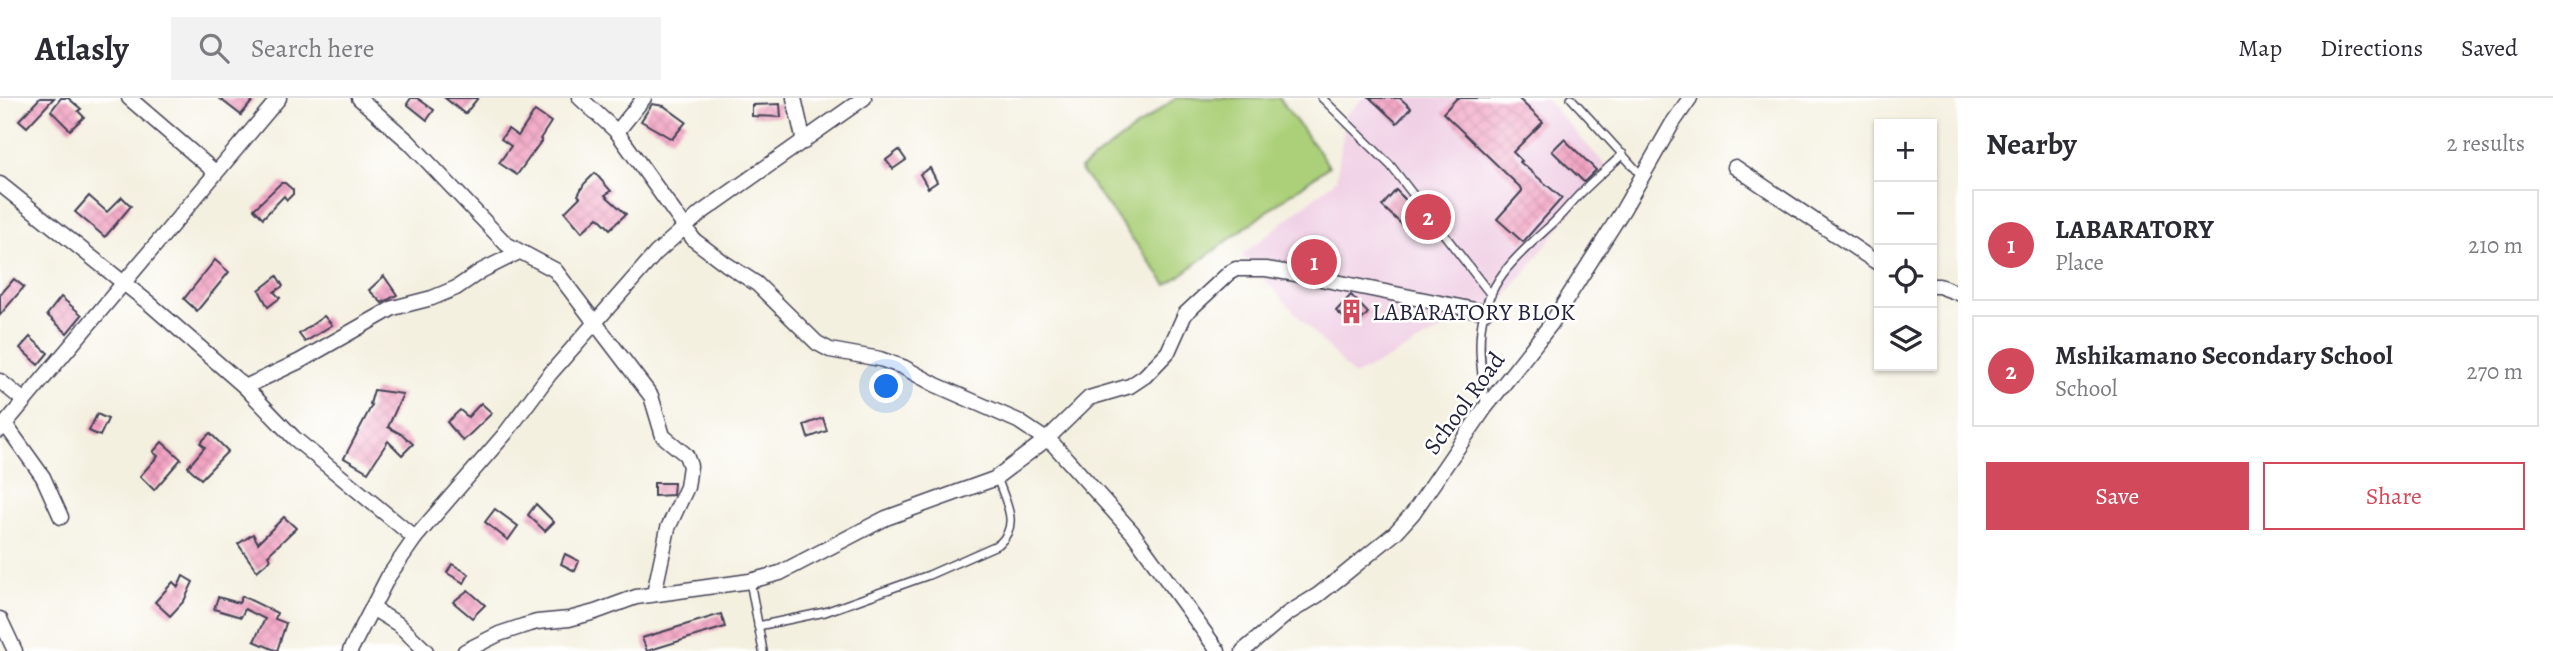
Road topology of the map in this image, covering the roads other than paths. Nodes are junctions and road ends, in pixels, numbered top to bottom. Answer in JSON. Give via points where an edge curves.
{"nodes":[{"id":1,"x":129,"y":98,"type":"edge"},
{"id":2,"x":279,"y":98,"type":"edge"},
{"id":3,"x":359,"y":98,"type":"edge"},
{"id":4,"x":580,"y":98,"type":"edge"},
{"id":5,"x":644,"y":98,"type":"edge"},
{"id":6,"x":794,"y":98,"type":"edge"},
{"id":7,"x":864,"y":98,"type":"edge"},
{"id":8,"x":1321,"y":98,"type":"edge"},
{"id":9,"x":1571,"y":98,"type":"edge"},
{"id":10,"x":1690,"y":98,"type":"edge"},
{"id":11,"x":617,"y":132,"type":"junction"},
{"id":12,"x":804,"y":142,"type":"junction"},
{"id":13,"x":1623,"y":154,"type":"junction"},
{"id":14,"x":1735,"y":167,"type":"dead end"},
{"id":15,"x":215,"y":172,"type":"junction"},
{"id":16,"x":1642,"y":176,"type":"junction"},
{"id":17,"x":0,"y":184,"type":"edge"},
{"id":18,"x":684,"y":227,"type":"junction"},
{"id":19,"x":519,"y":252,"type":"junction"},
{"id":20,"x":1874,"y":261,"type":"edge"},
{"id":21,"x":122,"y":283,"type":"junction"},
{"id":22,"x":1937,"y":287,"type":"edge"},
{"id":23,"x":1958,"y":293,"type":"edge"},
{"id":24,"x":1491,"y":295,"type":"junction"},
{"id":25,"x":1485,"y":312,"type":"junction"},
{"id":26,"x":595,"y":322,"type":"junction"},
{"id":27,"x":0,"y":381,"type":"edge"},
{"id":28,"x":245,"y":387,"type":"junction"},
{"id":29,"x":23,"y":400,"type":"junction"},
{"id":30,"x":1485,"y":408,"type":"junction"},
{"id":31,"x":2,"y":427,"type":"edge"},
{"id":32,"x":1046,"y":439,"type":"junction"},
{"id":33,"x":997,"y":477,"type":"junction"},
{"id":34,"x":61,"y":517,"type":"dead end"},
{"id":35,"x":415,"y":538,"type":"junction"},
{"id":36,"x":750,"y":581,"type":"junction"},
{"id":37,"x":654,"y":594,"type":"junction"},
{"id":38,"x":372,"y":608,"type":"junction"},
{"id":39,"x":0,"y":620,"type":"edge"},
{"id":40,"x":758,"y":626,"type":"junction"},
{"id":41,"x":15,"y":651,"type":"edge"},
{"id":42,"x":350,"y":651,"type":"edge"},
{"id":43,"x":426,"y":651,"type":"edge"},
{"id":44,"x":465,"y":651,"type":"edge"},
{"id":45,"x":763,"y":651,"type":"edge"},
{"id":46,"x":1218,"y":651,"type":"edge"},
{"id":47,"x":1243,"y":651,"type":"edge"}],
"edges":[{"from":1,"to":15,"type":"street"},
{"from":2,"to":15,"type":"street"},
{"from":3,"to":19,"type":"street"},
{"from":4,"to":11,"type":"street"},
{"from":5,"to":11,"type":"street"},
{"from":6,"to":12,"type":"street"},
{"from":7,"to":12,"type":"street"},
{"from":8,"to":24,"type":"lane","via":[[1391,166]]},
{"from":9,"to":13,"type":"lane"},
{"from":10,"to":16,"type":"street","name":"School Road"},
{"from":11,"to":18,"type":"street"},
{"from":12,"to":18,"type":"street"},
{"from":13,"to":16,"type":"lane"},
{"from":13,"to":24,"type":"lane","via":[[1524,248],[1504,270]]},
{"from":14,"to":20,"type":"street"},
{"from":15,"to":21,"type":"street"},
{"from":16,"to":30,"type":"street","name":"School Road","via":[[1551,324]]},
{"from":17,"to":21,"type":"street"},
{"from":18,"to":26,"type":"street"},
{"from":18,"to":32,"type":"street","via":[[702,246],[764,289],[817,343],[903,367]]},
{"from":19,"to":26,"type":"street","via":[[555,270]]},
{"from":19,"to":28,"type":"street","via":[[464,285],[393,308]]},
{"from":21,"to":28,"type":"street"},
{"from":21,"to":29,"type":"street"},
{"from":22,"to":23,"type":"street"},
{"from":24,"to":25,"type":"lane"},
{"from":25,"to":30,"type":"lane","via":[[1480,352]]},
{"from":25,"to":32,"type":"street","via":[[1266,268],[1236,269],[1185,314],[1168,352],[1145,376],[1130,386],[1089,398]]},
{"from":26,"to":35,"type":"street"},
{"from":26,"to":37,"type":"street","via":[[652,396],[663,436],[690,462],[687,487],[668,528]]},
{"from":27,"to":29,"type":"street"},
{"from":28,"to":35,"type":"street","via":[[294,438]]},
{"from":29,"to":31,"type":"street"},
{"from":30,"to":47,"type":"street","name":"School Road","via":[[1395,533]]},
{"from":31,"to":34,"type":"street","via":[[43,477]]},
{"from":32,"to":33,"type":"street"},
{"from":32,"to":46,"type":"street","via":[[1133,533]]},
{"from":33,"to":36,"type":"street","via":[[886,518],[780,573]]},
{"from":33,"to":40,"type":"lane","via":[[1012,525],[999,544],[929,576],[825,612]]},
{"from":35,"to":38,"type":"street"},
{"from":36,"to":37,"type":"street"},
{"from":36,"to":40,"type":"lane"},
{"from":37,"to":44,"type":"street","via":[[569,619],[523,626]]},
{"from":38,"to":42,"type":"street"},
{"from":38,"to":43,"type":"street","via":[[398,624]]},
{"from":39,"to":41,"type":"street"},
{"from":40,"to":45,"type":"lane"}]}
